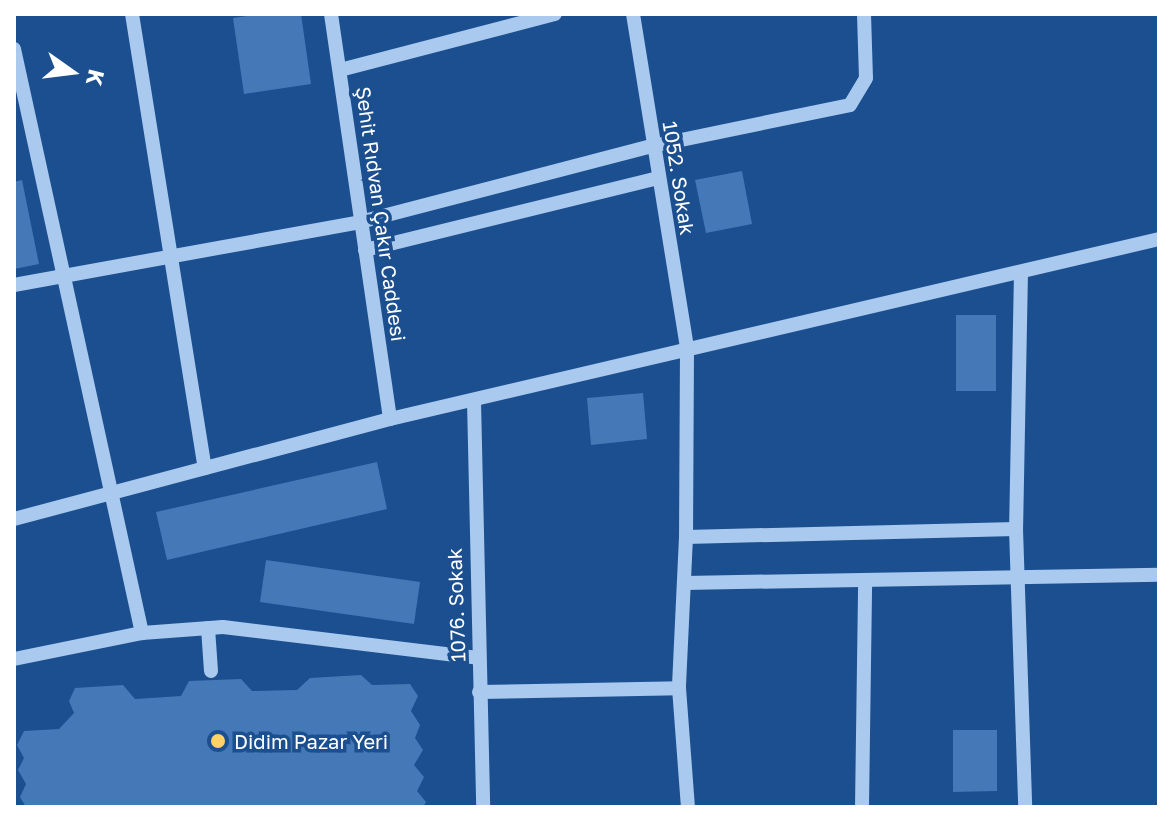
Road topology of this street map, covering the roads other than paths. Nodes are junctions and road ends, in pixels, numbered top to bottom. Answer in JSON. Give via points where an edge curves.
{"nodes":[{"id":1,"x":132,"y":14,"type":"edge"},
{"id":2,"x":331,"y":14,"type":"edge"},
{"id":3,"x":555,"y":14,"type":"edge"},
{"id":4,"x":633,"y":14,"type":"edge"},
{"id":5,"x":864,"y":14,"type":"edge"},
{"id":6,"x":14,"y":49,"type":"edge"},
{"id":7,"x":340,"y":70,"type":"junction"},
{"id":8,"x":652,"y":146,"type":"junction"},
{"id":9,"x":658,"y":178,"type":"junction"},
{"id":10,"x":360,"y":222,"type":"junction"},
{"id":11,"x":1159,"y":239,"type":"edge"},
{"id":12,"x":365,"y":250,"type":"junction"},
{"id":13,"x":174,"y":257,"type":"junction"},
{"id":14,"x":1021,"y":272,"type":"junction"},
{"id":15,"x":62,"y":278,"type":"junction"},
{"id":16,"x":14,"y":285,"type":"edge"},
{"id":17,"x":687,"y":349,"type":"junction"},
{"id":18,"x":474,"y":401,"type":"junction"},
{"id":19,"x":390,"y":419,"type":"junction"},
{"id":20,"x":205,"y":468,"type":"junction"},
{"id":21,"x":113,"y":492,"type":"junction"},
{"id":22,"x":14,"y":519,"type":"edge"},
{"id":23,"x":1016,"y":529,"type":"junction"},
{"id":24,"x":686,"y":537,"type":"junction"},
{"id":25,"x":1159,"y":575,"type":"edge"},
{"id":26,"x":1019,"y":579,"type":"junction"},
{"id":27,"x":865,"y":581,"type":"junction"},
{"id":28,"x":685,"y":583,"type":"junction"},
{"id":29,"x":208,"y":628,"type":"junction"},
{"id":30,"x":142,"y":633,"type":"junction"},
{"id":31,"x":478,"y":658,"type":"junction"},
{"id":32,"x":14,"y":659,"type":"edge"},
{"id":33,"x":211,"y":671,"type":"dead end"},
{"id":34,"x":679,"y":688,"type":"junction"},
{"id":35,"x":479,"y":692,"type":"junction"},
{"id":36,"x":483,"y":807,"type":"edge"},
{"id":37,"x":688,"y":807,"type":"edge"},
{"id":38,"x":862,"y":807,"type":"edge"},
{"id":39,"x":1025,"y":807,"type":"edge"}],
"edges":[{"from":1,"to":13,"type":"street"},
{"from":2,"to":7,"type":"street","name":"Şehit Rıdvan Çakır Caddesi"},
{"from":3,"to":7,"type":"street"},
{"from":4,"to":8,"type":"street","name":"1052. Sokak"},
{"from":5,"to":8,"type":"street","via":[[866,78],[850,105]]},
{"from":6,"to":15,"type":"street"},
{"from":7,"to":10,"type":"street","name":"Şehit Rıdvan Çakır Caddesi"},
{"from":8,"to":9,"type":"street","name":"1052. Sokak"},
{"from":8,"to":10,"type":"street"},
{"from":9,"to":12,"type":"street"},
{"from":9,"to":17,"type":"street","name":"1052. Sokak"},
{"from":10,"to":12,"type":"street","name":"Şehit Rıdvan Çakır Caddesi"},
{"from":10,"to":13,"type":"street"},
{"from":11,"to":14,"type":"street"},
{"from":12,"to":19,"type":"street","name":"Şehit Rıdvan Çakır Caddesi"},
{"from":13,"to":15,"type":"street"},
{"from":13,"to":20,"type":"street"},
{"from":14,"to":17,"type":"street"},
{"from":14,"to":23,"type":"street"},
{"from":15,"to":16,"type":"street"},
{"from":15,"to":21,"type":"street"},
{"from":17,"to":18,"type":"street"},
{"from":17,"to":24,"type":"street","name":"1052. Sokak"},
{"from":18,"to":19,"type":"street"},
{"from":18,"to":31,"type":"street","name":"1076. Sokak"},
{"from":19,"to":20,"type":"street"},
{"from":20,"to":21,"type":"street"},
{"from":21,"to":22,"type":"street"},
{"from":21,"to":30,"type":"street"},
{"from":23,"to":24,"type":"street"},
{"from":23,"to":26,"type":"street"},
{"from":24,"to":28,"type":"street","name":"1052. Sokak"},
{"from":25,"to":26,"type":"street"},
{"from":26,"to":27,"type":"street"},
{"from":26,"to":39,"type":"street"},
{"from":27,"to":28,"type":"street"},
{"from":27,"to":38,"type":"street"},
{"from":28,"to":34,"type":"street","name":"1052. Sokak"},
{"from":29,"to":30,"type":"street"},
{"from":29,"to":31,"type":"street"},
{"from":29,"to":33,"type":"street"},
{"from":30,"to":32,"type":"street"},
{"from":31,"to":35,"type":"street","name":"1076. Sokak"},
{"from":34,"to":35,"type":"street"},
{"from":34,"to":37,"type":"street","name":"1052. Sokak"},
{"from":35,"to":36,"type":"street","name":"1076. Sokak"}]}
